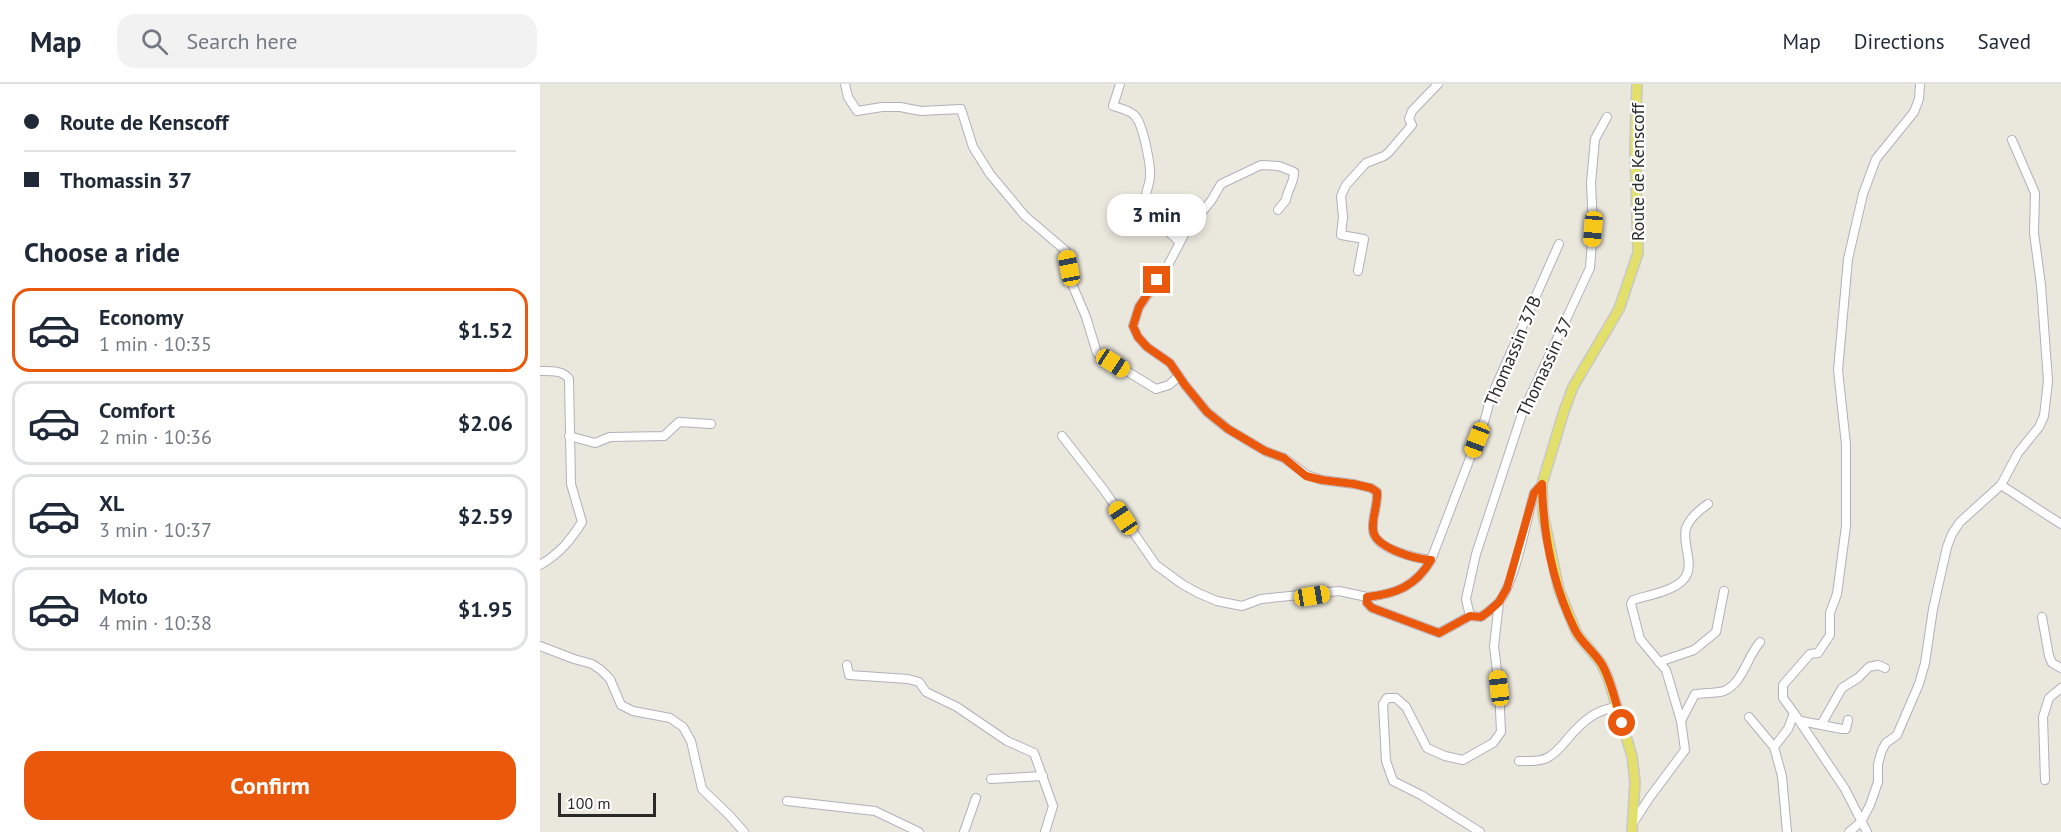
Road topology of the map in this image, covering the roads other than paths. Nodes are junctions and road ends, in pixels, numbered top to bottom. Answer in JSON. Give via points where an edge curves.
{"nodes":[{"id":1,"x":845,"y":84,"type":"edge"},
{"id":2,"x":1120,"y":84,"type":"edge"},
{"id":3,"x":1438,"y":84,"type":"edge"},
{"id":4,"x":1638,"y":84,"type":"edge"},
{"id":5,"x":1920,"y":84,"type":"edge"},
{"id":6,"x":1607,"y":117,"type":"dead end"},
{"id":7,"x":2012,"y":140,"type":"dead end"},
{"id":8,"x":1278,"y":210,"type":"dead end"},
{"id":9,"x":1179,"y":242,"type":"junction"},
{"id":10,"x":1559,"y":244,"type":"dead end"},
{"id":11,"x":1358,"y":272,"type":"dead end"},
{"id":12,"x":540,"y":370,"type":"edge"},
{"id":13,"x":1179,"y":376,"type":"junction"},
{"id":14,"x":711,"y":424,"type":"dead end"},
{"id":15,"x":569,"y":436,"type":"junction"},
{"id":16,"x":1062,"y":436,"type":"dead end"},
{"id":17,"x":1542,"y":484,"type":"junction"},
{"id":18,"x":2001,"y":485,"type":"junction"},
{"id":19,"x":1708,"y":504,"type":"dead end"},
{"id":20,"x":2061,"y":524,"type":"edge"},
{"id":21,"x":1431,"y":560,"type":"junction"},
{"id":22,"x":540,"y":565,"type":"edge"},
{"id":23,"x":1724,"y":591,"type":"dead end"},
{"id":24,"x":1367,"y":597,"type":"junction"},
{"id":25,"x":1499,"y":602,"type":"junction"},
{"id":26,"x":1470,"y":616,"type":"junction"},
{"id":27,"x":2042,"y":617,"type":"dead end"},
{"id":28,"x":1760,"y":642,"type":"dead end"},
{"id":29,"x":540,"y":646,"type":"edge"},
{"id":30,"x":1659,"y":662,"type":"junction"},
{"id":31,"x":847,"y":665,"type":"dead end"},
{"id":32,"x":1885,"y":668,"type":"dead end"},
{"id":33,"x":2061,"y":668,"type":"edge"},
{"id":34,"x":2061,"y":688,"type":"edge"},
{"id":35,"x":1617,"y":707,"type":"junction"},
{"id":36,"x":1794,"y":713,"type":"junction"},
{"id":37,"x":1749,"y":717,"type":"dead end"},
{"id":38,"x":1848,"y":720,"type":"dead end"},
{"id":39,"x":1681,"y":721,"type":"junction"},
{"id":40,"x":1801,"y":721,"type":"junction"},
{"id":41,"x":1821,"y":725,"type":"junction"},
{"id":42,"x":1774,"y":747,"type":"junction"},
{"id":43,"x":1519,"y":761,"type":"dead end"},
{"id":44,"x":1043,"y":776,"type":"junction"},
{"id":45,"x":991,"y":779,"type":"dead end"},
{"id":46,"x":2045,"y":780,"type":"dead end"},
{"id":47,"x":976,"y":798,"type":"dead end"},
{"id":48,"x":787,"y":801,"type":"dead end"},
{"id":49,"x":1862,"y":822,"type":"junction"},
{"id":50,"x":1632,"y":828,"type":"edge"},
{"id":51,"x":744,"y":832,"type":"edge"},
{"id":52,"x":919,"y":832,"type":"edge"},
{"id":53,"x":964,"y":832,"type":"edge"},
{"id":54,"x":1045,"y":832,"type":"edge"},
{"id":55,"x":1480,"y":832,"type":"edge"},
{"id":56,"x":1787,"y":832,"type":"edge"},
{"id":57,"x":1849,"y":832,"type":"edge"},
{"id":58,"x":1867,"y":832,"type":"edge"}],
"edges":[{"from":1,"to":13,"type":"street","via":[[857,111],[882,107],[921,111],[961,109],[974,147],[990,174],[1025,216],[1066,251],[1072,284],[1097,353],[1156,389]]},
{"from":2,"to":9,"type":"street","via":[[1113,106],[1137,118],[1148,154],[1147,210]]},
{"from":3,"to":11,"type":"street","via":[[1412,111],[1412,125],[1389,152],[1366,163],[1346,184],[1341,196],[1341,235],[1364,239]]},
{"from":4,"to":17,"type":"main road","name":"Route de Kenscoff","via":[[1638,253],[1619,309],[1572,387]]},
{"from":5,"to":36,"type":"street","via":[[1914,112],[1876,159],[1850,246],[1838,370],[1846,444],[1846,526],[1837,594],[1830,613],[1830,635],[1818,653],[1810,654],[1783,685],[1783,698]]},
{"from":6,"to":26,"type":"street","name":"Thomassin 37","via":[[1595,139],[1590,268],[1522,414],[1476,554],[1466,599]]},
{"from":7,"to":18,"type":"street","via":[[2035,193],[2034,233],[2048,381],[2044,416]]},
{"from":8,"to":9,"type":"street","via":[[1294,182],[1294,172],[1261,165],[1221,184]]},
{"from":9,"to":13,"type":"street","via":[[1139,307],[1133,326],[1142,342],[1170,363]]},
{"from":10,"to":21,"type":"street","name":"Thomassin 37B","via":[[1491,397]]},
{"from":12,"to":15,"type":"street","via":[[561,372],[569,379]]},
{"from":13,"to":21,"type":"street","via":[[1207,412],[1228,429],[1284,458],[1306,476],[1377,492],[1372,532],[1376,538],[1385,546]]},
{"from":14,"to":15,"type":"street","via":[[679,422],[664,436],[610,437],[595,443]]},
{"from":15,"to":22,"type":"street","via":[[571,484],[582,522],[570,542]]},
{"from":16,"to":24,"type":"street","via":[[1156,565],[1198,593],[1242,606],[1260,599],[1340,591]]},
{"from":17,"to":25,"type":"street","via":[[1534,493],[1513,573]]},
{"from":17,"to":35,"type":"main road","name":"Route de Kenscoff","via":[[1543,514],[1558,590],[1577,634],[1601,663]]},
{"from":18,"to":20,"type":"street"},
{"from":18,"to":49,"type":"street","via":[[1952,534],[1919,684],[1898,735],[1882,750],[1878,782]]},
{"from":19,"to":30,"type":"street","via":[[1698,510],[1686,529],[1689,569],[1683,580],[1631,604],[1640,639]]},
{"from":21,"to":24,"type":"street","via":[[1422,575],[1399,591]]},
{"from":23,"to":30,"type":"street","via":[[1716,632],[1694,650]]},
{"from":24,"to":26,"type":"street","via":[[1372,608],[1439,633]]},
{"from":25,"to":26,"type":"street","via":[[1481,617]]},
{"from":25,"to":55,"type":"street","via":[[1494,646],[1501,732],[1493,743],[1463,760],[1445,756],[1427,748],[1406,707],[1396,698],[1387,698],[1383,704],[1386,761],[1393,781]]},
{"from":27,"to":33,"type":"street","via":[[2049,656]]},
{"from":28,"to":39,"type":"street","via":[[1734,685],[1722,692],[1695,694]]},
{"from":29,"to":51,"type":"street","via":[[601,670],[610,679],[621,705],[670,718],[683,727],[691,741],[702,789]]},
{"from":30,"to":39,"type":"street","via":[[1666,670]]},
{"from":31,"to":44,"type":"street","via":[[849,675],[919,682],[926,692],[1034,753]]},
{"from":32,"to":41,"type":"street","via":[[1869,667],[1842,688]]},
{"from":34,"to":46,"type":"street","via":[[2049,698],[2043,717]]},
{"from":35,"to":43,"type":"street","via":[[1593,714],[1549,757]]},
{"from":35,"to":50,"type":"main road","name":"Route de Kenscoff","via":[[1632,756]]},
{"from":36,"to":40,"type":"street"},
{"from":36,"to":42,"type":"street"},
{"from":37,"to":42,"type":"street"},
{"from":38,"to":41,"type":"street","via":[[1846,729]]},
{"from":39,"to":50,"type":"street","via":[[1685,750]]},
{"from":40,"to":41,"type":"street"},
{"from":40,"to":49,"type":"street"},
{"from":42,"to":56,"type":"street","via":[[1782,776]]},
{"from":44,"to":45,"type":"street"},
{"from":44,"to":54,"type":"street","via":[[1053,806]]},
{"from":47,"to":53,"type":"street"},
{"from":48,"to":52,"type":"street","via":[[875,811]]},
{"from":49,"to":57,"type":"street"},
{"from":49,"to":58,"type":"street"}]}
